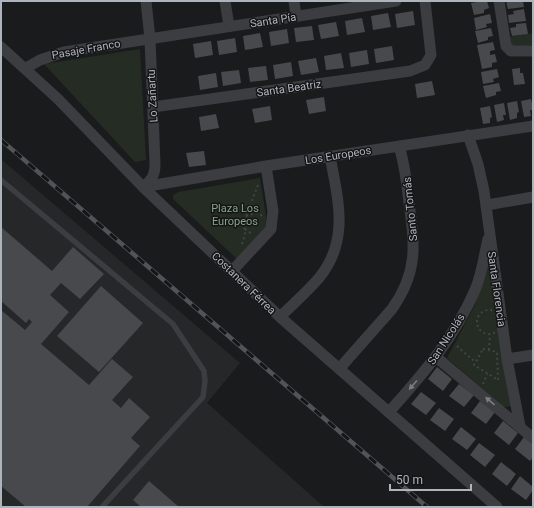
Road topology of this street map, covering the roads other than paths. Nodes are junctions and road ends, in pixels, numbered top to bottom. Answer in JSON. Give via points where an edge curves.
{"nodes":[{"id":1,"x":146,"y":1,"type":"edge"},
{"id":2,"x":225,"y":1,"type":"edge"},
{"id":3,"x":294,"y":1,"type":"edge"},
{"id":4,"x":396,"y":1,"type":"edge"},
{"id":5,"x":425,"y":1,"type":"edge"},
{"id":6,"x":499,"y":1,"type":"edge"},
{"id":7,"x":358,"y":4,"type":"edge"},
{"id":8,"x":296,"y":16,"type":"junction"},
{"id":9,"x":229,"y":26,"type":"junction"},
{"id":10,"x":150,"y":39,"type":"junction"},
{"id":11,"x":1,"y":47,"type":"edge"},
{"id":12,"x":533,"y":51,"type":"edge"},
{"id":13,"x":26,"y":68,"type":"junction"},
{"id":14,"x":153,"y":107,"type":"junction"},
{"id":15,"x":533,"y":126,"type":"edge"},
{"id":16,"x":468,"y":136,"type":"junction"},
{"id":17,"x":399,"y":146,"type":"junction"},
{"id":18,"x":330,"y":156,"type":"junction"},
{"id":19,"x":266,"y":166,"type":"junction"},
{"id":20,"x":1,"y":180,"type":"edge"},
{"id":21,"x":143,"y":187,"type":"junction"},
{"id":22,"x":533,"y":197,"type":"edge"},
{"id":23,"x":487,"y":205,"type":"junction"},
{"id":24,"x":490,"y":231,"type":"junction"},
{"id":25,"x":232,"y":271,"type":"junction"},
{"id":26,"x":280,"y":317,"type":"junction"},
{"id":27,"x":533,"y":355,"type":"edge"},
{"id":28,"x":436,"y":358,"type":"junction"},
{"id":29,"x":507,"y":359,"type":"junction"},
{"id":30,"x":339,"y":369,"type":"junction"},
{"id":31,"x":389,"y":412,"type":"junction"},
{"id":32,"x":520,"y":426,"type":"junction"},
{"id":33,"x":533,"y":438,"type":"edge"},
{"id":34,"x":102,"y":507,"type":"edge"},
{"id":35,"x":497,"y":507,"type":"edge"}],
"edges":[{"from":1,"to":10,"type":"street","name":"Lo Zañartu"},
{"from":2,"to":9,"type":"street"},
{"from":3,"to":8,"type":"street"},
{"from":4,"to":7,"type":"street","name":"Santa Pía"},
{"from":5,"to":14,"type":"street","name":"Santa Beatriz","via":[[431,55],[425,65],[410,71]]},
{"from":6,"to":12,"type":"street","via":[[506,46],[511,51]]},
{"from":7,"to":8,"type":"street","name":"Santa Pía"},
{"from":8,"to":9,"type":"street","name":"Santa Pía"},
{"from":9,"to":10,"type":"street","name":"Santa Pía"},
{"from":10,"to":13,"type":"street","name":"Pasaje Franco","via":[[54,54]]},
{"from":10,"to":14,"type":"street","name":"Lo Zañartu"},
{"from":11,"to":13,"type":"street","name":"Costanera Férrea"},
{"from":13,"to":21,"type":"street","name":"Costanera Férrea"},
{"from":14,"to":21,"type":"street","name":"Lo Zañartu","via":[[155,173]]},
{"from":15,"to":16,"type":"street","name":"Los Europeos"},
{"from":16,"to":17,"type":"street","name":"Los Europeos"},
{"from":16,"to":23,"type":"street","name":"Santa Florencia"},
{"from":17,"to":18,"type":"street","name":"Los Europeos"},
{"from":17,"to":30,"type":"street","name":"Santo Tomás","via":[[404,164],[413,236],[414,252],[409,276],[392,309]]},
{"from":18,"to":19,"type":"street","name":"Los Europeos"},
{"from":18,"to":26,"type":"street","via":[[340,215],[336,246],[329,264],[318,279]]},
{"from":19,"to":21,"type":"street","name":"Los Europeos"},
{"from":19,"to":25,"type":"street","via":[[273,211],[271,229]]},
{"from":20,"to":34,"type":"lane","via":[[173,324],[204,371],[206,381],[203,397]]},
{"from":21,"to":25,"type":"street","name":"Costanera Férrea"},
{"from":22,"to":23,"type":"street"},
{"from":23,"to":24,"type":"street","name":"Santa Florencia"},
{"from":24,"to":28,"type":"street","name":"San Nicolás","via":[[475,289],[458,325]]},
{"from":24,"to":29,"type":"street","name":"Santa Florencia"},
{"from":25,"to":26,"type":"street","name":"Costanera Férrea"},
{"from":26,"to":30,"type":"street","name":"Costanera Férrea"},
{"from":27,"to":29,"type":"street"},
{"from":28,"to":31,"type":"street","name":"San Nicolás","one_way":true},
{"from":32,"to":28,"type":"street","one_way":true},
{"from":29,"to":32,"type":"street","name":"Santa Florencia"},
{"from":30,"to":31,"type":"street","name":"Costanera Férrea"},
{"from":31,"to":35,"type":"street","name":"Costanera Férrea"},
{"from":32,"to":33,"type":"street"}]}
